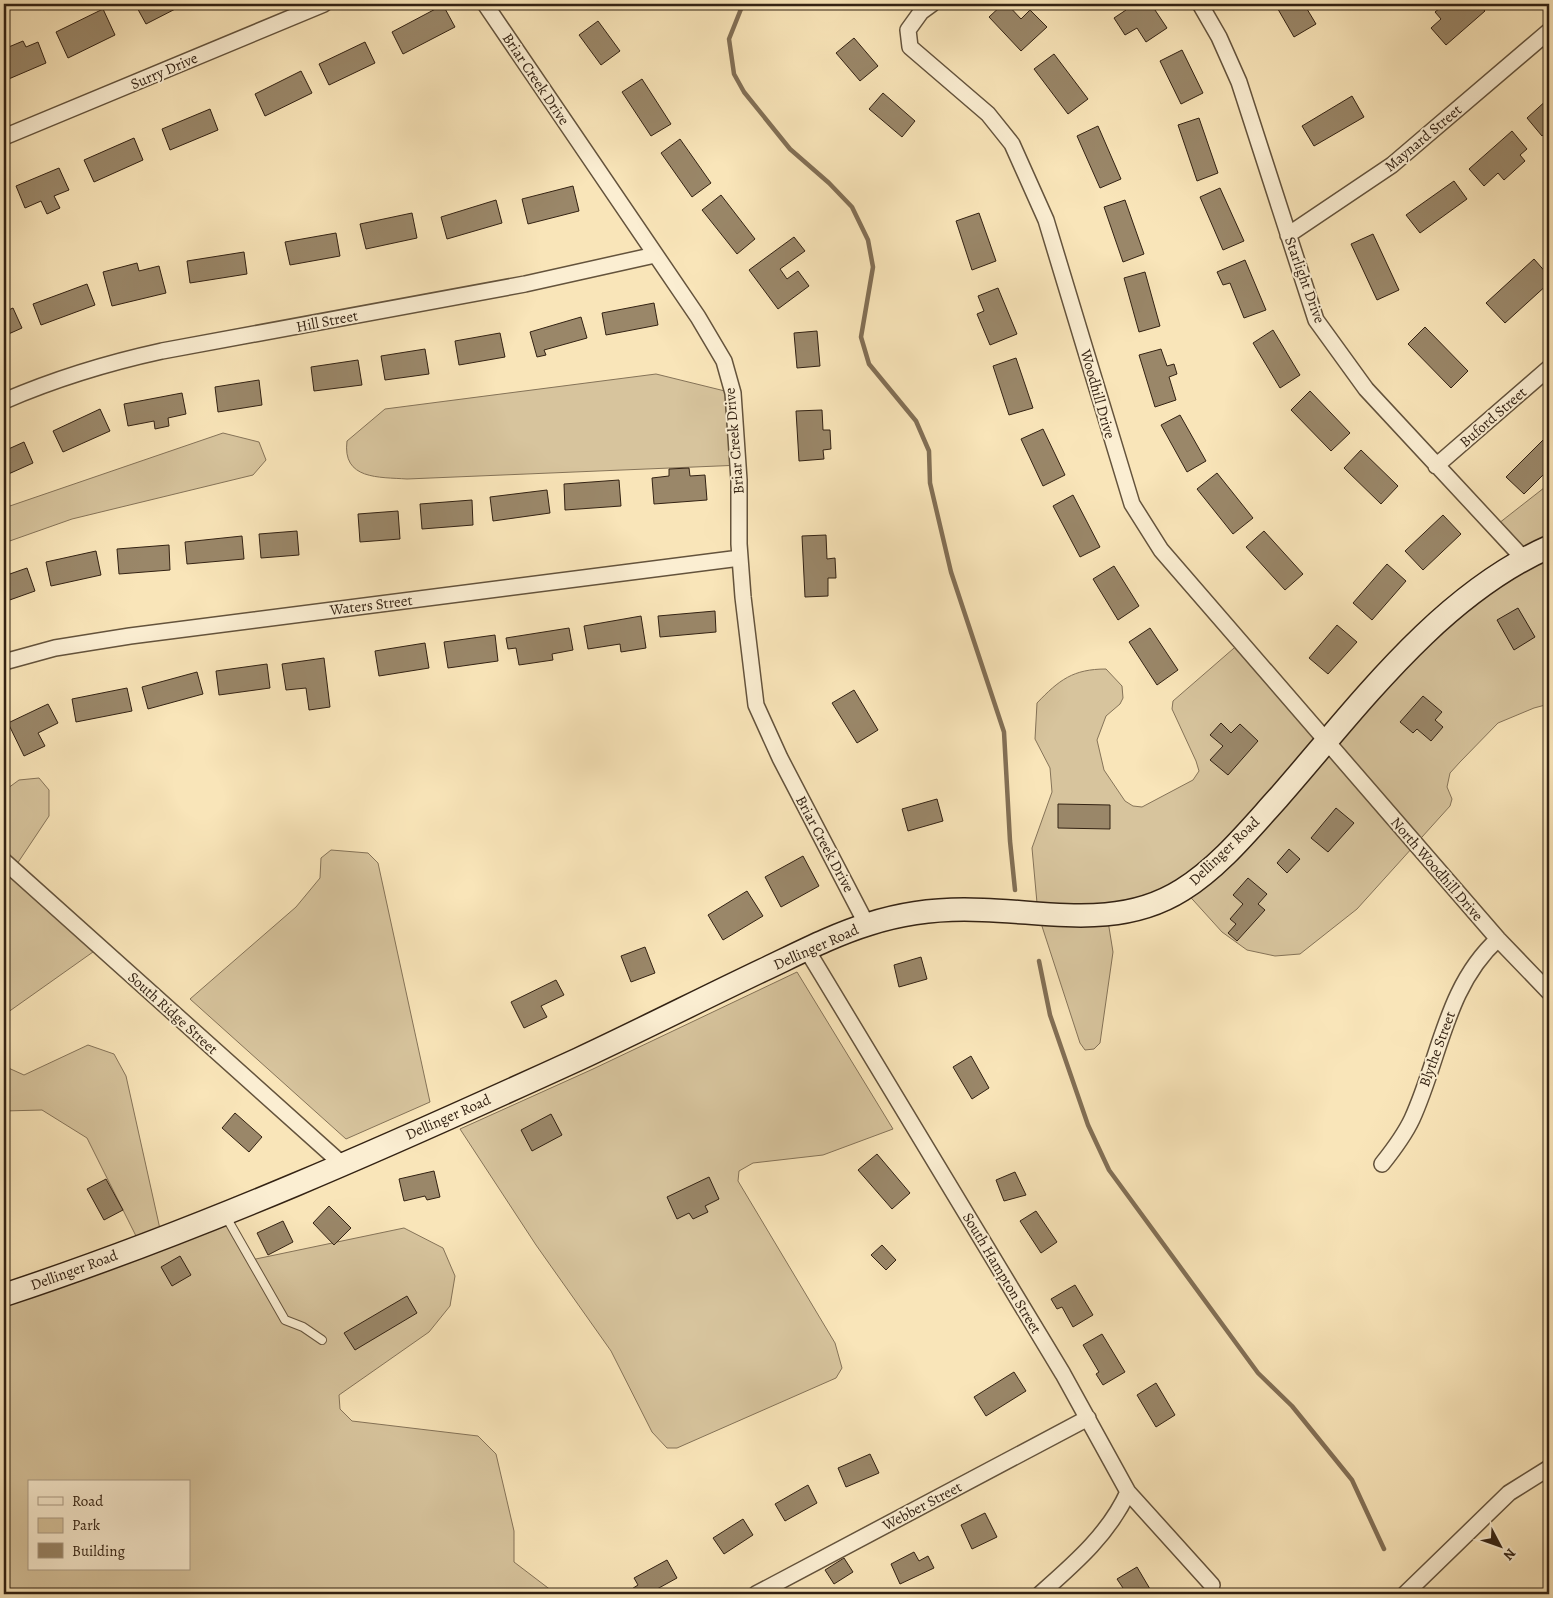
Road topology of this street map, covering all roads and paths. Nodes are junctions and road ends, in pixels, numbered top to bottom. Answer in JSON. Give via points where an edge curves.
{"nodes":[{"id":1,"x":324,"y":4,"type":"edge"},
{"id":2,"x":485,"y":4,"type":"edge"},
{"id":3,"x":932,"y":4,"type":"edge"},
{"id":4,"x":1200,"y":4,"type":"edge"},
{"id":5,"x":1549,"y":31,"type":"edge"},
{"id":6,"x":4,"y":137,"type":"edge"},
{"id":7,"x":1288,"y":235,"type":"junction"},
{"id":8,"x":655,"y":255,"type":"junction"},
{"id":9,"x":1549,"y":368,"type":"edge"},
{"id":10,"x":4,"y":401,"type":"edge"},
{"id":11,"x":1436,"y":466,"type":"junction"},
{"id":12,"x":1549,"y":547,"type":"edge"},
{"id":13,"x":740,"y":558,"type":"junction"},
{"id":14,"x":1523,"y":558,"type":"junction"},
{"id":15,"x":4,"y":662,"type":"edge"},
{"id":16,"x":1326,"y":743,"type":"junction"},
{"id":17,"x":4,"y":861,"type":"edge"},
{"id":18,"x":867,"y":925,"type":"junction"},
{"id":19,"x":1498,"y":939,"type":"junction"},
{"id":20,"x":807,"y":950,"type":"junction"},
{"id":21,"x":1549,"y":992,"type":"edge"},
{"id":22,"x":342,"y":1164,"type":"junction"},
{"id":23,"x":1382,"y":1164,"type":"dead end"},
{"id":24,"x":224,"y":1214,"type":"junction"},
{"id":25,"x":4,"y":1295,"type":"edge"},
{"id":26,"x":322,"y":1340,"type":"dead end"},
{"id":27,"x":1088,"y":1418,"type":"junction"},
{"id":28,"x":1549,"y":1468,"type":"edge"},
{"id":29,"x":1128,"y":1492,"type":"junction"},
{"id":30,"x":1212,"y":1585,"type":"dead end"},
{"id":31,"x":756,"y":1594,"type":"edge"},
{"id":32,"x":1040,"y":1594,"type":"edge"},
{"id":33,"x":1406,"y":1594,"type":"edge"}],
"edges":[{"from":1,"to":6,"type":"street","name":"Surry Drive"},
{"from":2,"to":8,"type":"street","name":"Briar Creek Drive"},
{"from":3,"to":16,"type":"street","name":"Woodhill Drive","via":[[921,12],[908,30],[910,46],[988,114],[1012,144],[1046,220],[1132,504],[1160,550]]},
{"from":4,"to":7,"type":"street","name":"Starlight Drive","via":[[1239,82]]},
{"from":5,"to":7,"type":"street","name":"Maynard Street","via":[[1392,165]]},
{"from":7,"to":11,"type":"street","name":"Starlight Drive","via":[[1316,320],[1366,389]]},
{"from":8,"to":10,"type":"street","name":"Hill Street","via":[[525,284],[143,355],[43,384]]},
{"from":8,"to":13,"type":"street","name":"Briar Creek Drive","via":[[724,360],[733,393]]},
{"from":9,"to":11,"type":"street","name":"Buford Street"},
{"from":11,"to":14,"type":"street","name":"Starlight Drive"},
{"from":12,"to":14,"type":"street","name":"Dellinger Road"},
{"from":13,"to":15,"type":"street","name":"Waters Street","via":[[130,636],[55,648]]},
{"from":13,"to":18,"type":"street","name":"Briar Creek Drive","via":[[756,705]]},
{"from":14,"to":16,"type":"street","name":"Dellinger Road","via":[[1454,606],[1408,650]]},
{"from":16,"to":18,"type":"street","name":"Dellinger Road","via":[[1234,846],[1184,890],[1151,906],[1118,915],[1070,916],[934,910]]},
{"from":16,"to":19,"type":"street","name":"North Woodhill Drive"},
{"from":17,"to":22,"type":"street","name":"South Ridge Street"},
{"from":18,"to":20,"type":"street","name":"Dellinger Road"},
{"from":19,"to":21,"type":"street","name":"North Woodhill Drive"},
{"from":19,"to":23,"type":"street","name":"Blythe Street","via":[[1481,954],[1469,973],[1450,1011],[1412,1118],[1401,1140]]},
{"from":20,"to":22,"type":"street","name":"Dellinger Road","via":[[582,1057]]},
{"from":20,"to":27,"type":"street","name":"South Hampton Street"},
{"from":22,"to":24,"type":"street","name":"Dellinger Road"},
{"from":24,"to":25,"type":"street","name":"Dellinger Road"},
{"from":24,"to":26,"type":"lane","via":[[285,1320]]},
{"from":27,"to":29,"type":"street","name":"South Hampton Street"},
{"from":27,"to":31,"type":"street","name":"Webber Street"},
{"from":28,"to":33,"type":"street","via":[[1509,1493]]},
{"from":29,"to":30,"type":"street","name":"South Hampton Street"},
{"from":29,"to":32,"type":"street","via":[[1101,1536]]}]}
